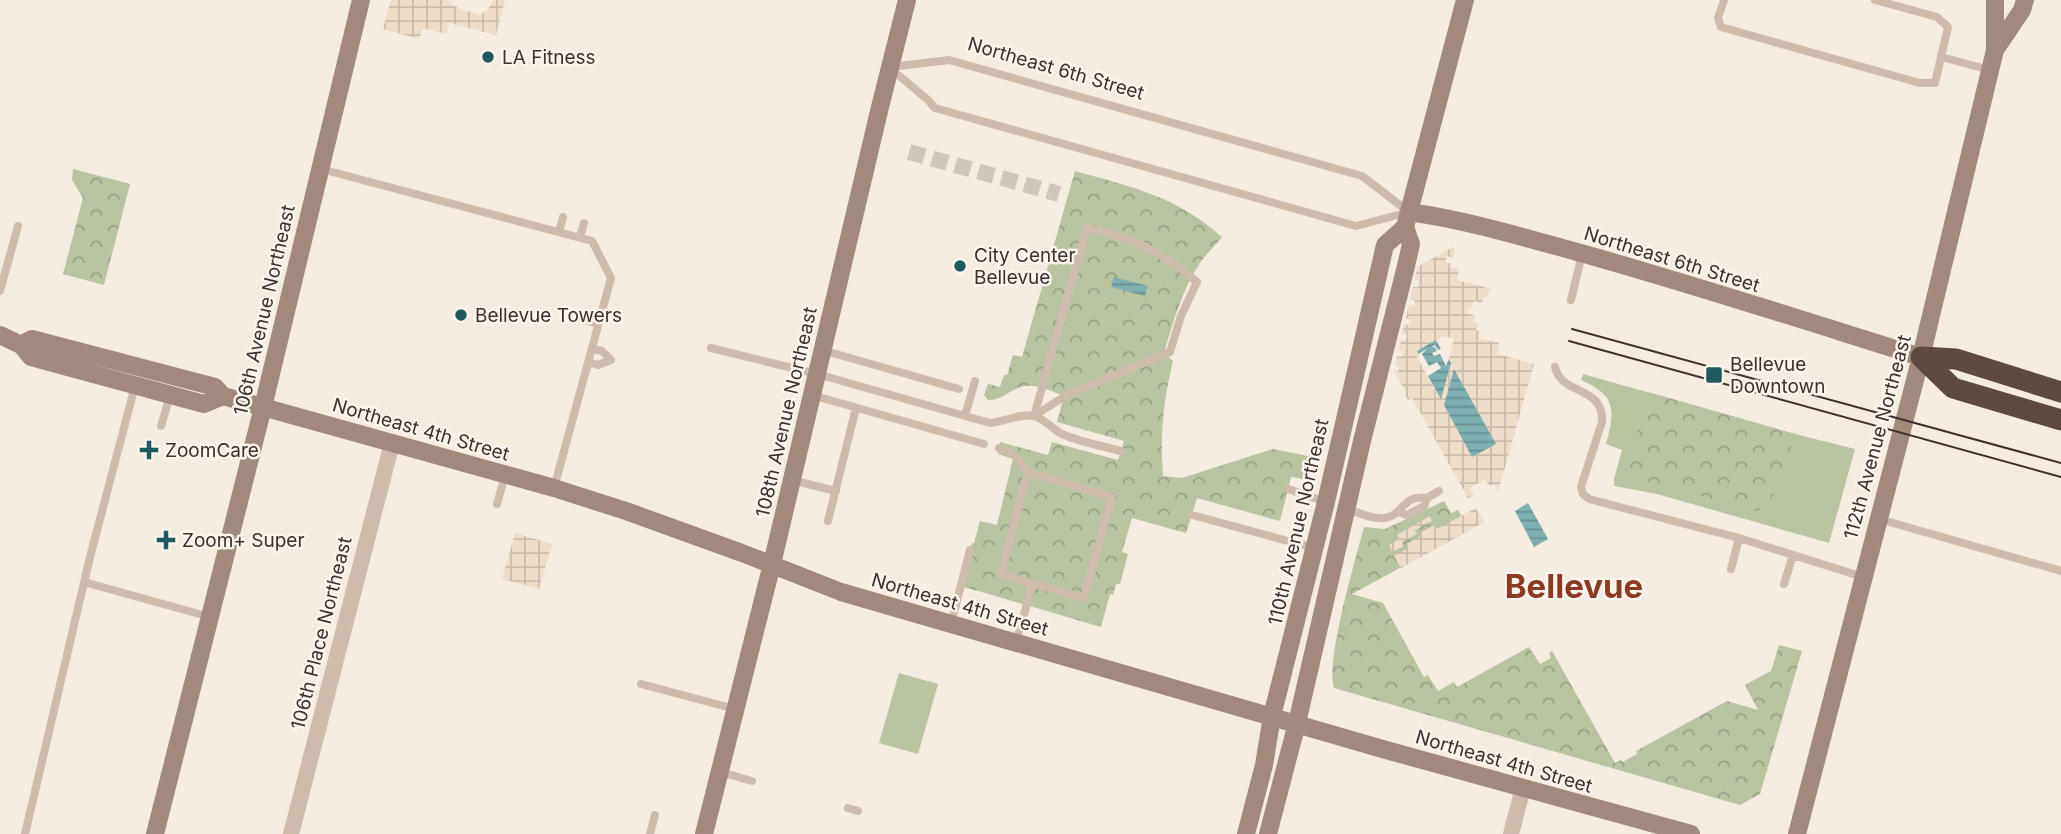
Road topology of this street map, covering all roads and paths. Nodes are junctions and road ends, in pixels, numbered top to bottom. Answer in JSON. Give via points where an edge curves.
{"nodes":[{"id":1,"x":361,"y":0,"type":"edge"},
{"id":2,"x":908,"y":0,"type":"edge"},
{"id":3,"x":1465,"y":0,"type":"edge"},
{"id":4,"x":1724,"y":0,"type":"edge"},
{"id":5,"x":1875,"y":0,"type":"edge"},
{"id":6,"x":1995,"y":0,"type":"edge"},
{"id":7,"x":2025,"y":0,"type":"edge"},
{"id":8,"x":1995,"y":50,"type":"junction"},
{"id":9,"x":1941,"y":57,"type":"junction"},
{"id":10,"x":890,"y":68,"type":"junction"},
{"id":11,"x":1990,"y":70,"type":"junction"},
{"id":12,"x":319,"y":168,"type":"junction"},
{"id":13,"x":562,"y":217,"type":"dead end"},
{"id":14,"x":1408,"y":217,"type":"junction"},
{"id":15,"x":584,"y":223,"type":"dead end"},
{"id":16,"x":18,"y":226,"type":"dead end"},
{"id":17,"x":559,"y":232,"type":"junction"},
{"id":18,"x":580,"y":237,"type":"junction"},
{"id":19,"x":1582,"y":254,"type":"junction"},
{"id":20,"x":0,"y":291,"type":"edge"},
{"id":21,"x":1571,"y":300,"type":"dead end"},
{"id":22,"x":584,"y":320,"type":"dead end"},
{"id":23,"x":598,"y":324,"type":"junction"},
{"id":24,"x":0,"y":335,"type":"edge"},
{"id":25,"x":20,"y":345,"type":"junction"},
{"id":26,"x":711,"y":348,"type":"dead end"},
{"id":27,"x":592,"y":349,"type":"junction"},
{"id":28,"x":822,"y":350,"type":"junction"},
{"id":29,"x":1920,"y":357,"type":"junction"},
{"id":30,"x":588,"y":362,"type":"junction"},
{"id":31,"x":1555,"y":367,"type":"dead end"},
{"id":32,"x":817,"y":374,"type":"junction"},
{"id":33,"x":975,"y":381,"type":"dead end"},
{"id":34,"x":135,"y":386,"type":"junction"},
{"id":35,"x":959,"y":389,"type":"dead end"},
{"id":36,"x":2061,"y":392,"type":"edge"},
{"id":37,"x":170,"y":395,"type":"junction"},
{"id":38,"x":812,"y":395,"type":"junction"},
{"id":39,"x":223,"y":396,"type":"junction"},
{"id":40,"x":263,"y":407,"type":"junction"},
{"id":41,"x":856,"y":408,"type":"junction"},
{"id":42,"x":965,"y":416,"type":"junction"},
{"id":43,"x":1034,"y":416,"type":"junction"},
{"id":44,"x":2061,"y":421,"type":"edge"},
{"id":45,"x":161,"y":426,"type":"dead end"},
{"id":46,"x":391,"y":443,"type":"junction"},
{"id":47,"x":984,"y":444,"type":"dead end"},
{"id":48,"x":999,"y":448,"type":"dead end"},
{"id":49,"x":1121,"y":451,"type":"dead end"},
{"id":50,"x":1336,"y":456,"type":"junction"},
{"id":51,"x":1028,"y":472,"type":"junction"},
{"id":52,"x":505,"y":475,"type":"junction"},
{"id":53,"x":791,"y":480,"type":"junction"},
{"id":54,"x":554,"y":488,"type":"junction"},
{"id":55,"x":1288,"y":489,"type":"dead end"},
{"id":56,"x":836,"y":491,"type":"junction"},
{"id":57,"x":1438,"y":491,"type":"dead end"},
{"id":58,"x":1326,"y":502,"type":"junction"},
{"id":59,"x":497,"y":504,"type":"dead end"},
{"id":60,"x":1347,"y":509,"type":"junction"},
{"id":61,"x":1192,"y":515,"type":"dead end"},
{"id":62,"x":1878,"y":519,"type":"junction"},
{"id":63,"x":828,"y":521,"type":"dead end"},
{"id":64,"x":1739,"y":538,"type":"junction"},
{"id":65,"x":1315,"y":549,"type":"junction"},
{"id":66,"x":970,"y":550,"type":"dead end"},
{"id":67,"x":1793,"y":555,"type":"junction"},
{"id":68,"x":772,"y":564,"type":"junction"},
{"id":69,"x":1731,"y":569,"type":"dead end"},
{"id":70,"x":2061,"y":571,"type":"edge"},
{"id":71,"x":1863,"y":577,"type":"junction"},
{"id":72,"x":84,"y":582,"type":"junction"},
{"id":73,"x":1032,"y":583,"type":"junction"},
{"id":74,"x":1784,"y":584,"type":"dead end"},
{"id":75,"x":210,"y":617,"type":"junction"},
{"id":76,"x":951,"y":624,"type":"junction"},
{"id":77,"x":1016,"y":642,"type":"junction"},
{"id":78,"x":642,"y":684,"type":"dead end"},
{"id":79,"x":735,"y":709,"type":"junction"},
{"id":80,"x":1272,"y":716,"type":"junction"},
{"id":81,"x":1297,"y":723,"type":"junction"},
{"id":82,"x":720,"y":772,"type":"junction"},
{"id":83,"x":751,"y":781,"type":"dead end"},
{"id":84,"x":1523,"y":788,"type":"junction"},
{"id":85,"x":848,"y":808,"type":"dead end"},
{"id":86,"x":858,"y":811,"type":"dead end"},
{"id":87,"x":655,"y":815,"type":"dead end"},
{"id":88,"x":25,"y":834,"type":"edge"},
{"id":89,"x":155,"y":834,"type":"edge"},
{"id":90,"x":292,"y":834,"type":"edge"},
{"id":91,"x":650,"y":834,"type":"edge"},
{"id":92,"x":704,"y":834,"type":"edge"},
{"id":93,"x":1246,"y":834,"type":"edge"},
{"id":94,"x":1268,"y":834,"type":"edge"},
{"id":95,"x":1511,"y":834,"type":"edge"},
{"id":96,"x":1691,"y":834,"type":"edge"},
{"id":97,"x":1797,"y":834,"type":"edge"}],
"edges":[{"from":1,"to":12,"type":"main road","name":"106th Avenue Northeast"},
{"from":2,"to":10,"type":"main road","name":"108th Avenue Northeast"},
{"from":3,"to":14,"type":"main road","name":"110th Avenue Northeast"},
{"from":4,"to":9,"type":"lane","via":[[1718,18],[1721,27],[1920,83],[1935,83]]},
{"from":5,"to":9,"type":"lane","via":[[1937,17],[1948,27]]},
{"from":6,"to":8,"type":"main road","name":"112th Avenue Northeast"},
{"from":7,"to":8,"type":"main road","name":"112th Avenue Northeast"},
{"from":8,"to":11,"type":"main road","name":"112th Avenue Northeast"},
{"from":9,"to":11,"type":"lane"},
{"from":10,"to":14,"type":"lane","name":"Northeast 6th Street","via":[[949,60],[1362,176]]},
{"from":10,"to":14,"type":"lane","name":"Northeast 6th Street","via":[[935,108],[1356,226]]},
{"from":10,"to":28,"type":"main road","name":"108th Avenue Northeast"},
{"from":11,"to":29,"type":"main road","name":"112th Avenue Northeast"},
{"from":12,"to":17,"type":"lane"},
{"from":12,"to":40,"type":"main road","name":"106th Avenue Northeast"},
{"from":13,"to":17,"type":"lane"},
{"from":14,"to":19,"type":"main road","name":"Northeast 6th Street","via":[[1446,219]]},
{"from":14,"to":50,"type":"main road","name":"110th Avenue Northeast","via":[[1385,245]]},
{"from":14,"to":60,"type":"main road","name":"110th Avenue Northeast","via":[[1411,244]]},
{"from":15,"to":18,"type":"lane"},
{"from":16,"to":20,"type":"lane"},
{"from":17,"to":18,"type":"lane"},
{"from":18,"to":23,"type":"lane","via":[[592,240],[611,278]]},
{"from":19,"to":21,"type":"lane"},
{"from":19,"to":29,"type":"main road","name":"Northeast 6th Street"},
{"from":22,"to":23,"type":"lane"},
{"from":23,"to":27,"type":"lane"},
{"from":24,"to":25,"type":"main road","name":"Northeast 4th Street"},
{"from":25,"to":34,"type":"main road","name":"Northeast 4th Street","via":[[31,357]]},
{"from":25,"to":39,"type":"main road","name":"Northeast 4th Street","via":[[32,338],[215,387]]},
{"from":26,"to":32,"type":"lane"},
{"from":27,"to":30,"type":"lane"},
{"from":27,"to":30,"type":"lane","via":[[611,360],[598,365]]},
{"from":28,"to":32,"type":"main road","name":"108th Avenue Northeast"},
{"from":28,"to":35,"type":"lane"},
{"from":29,"to":36,"type":"highway","via":[[1956,359]]},
{"from":29,"to":44,"type":"highway","via":[[1953,388]]},
{"from":29,"to":62,"type":"main road","name":"112th Avenue Northeast"},
{"from":30,"to":54,"type":"lane"},
{"from":31,"to":64,"type":"lane","via":[[1561,380],[1597,401],[1602,413],[1581,487],[1583,494]]},
{"from":32,"to":38,"type":"main road","name":"108th Avenue Northeast"},
{"from":32,"to":42,"type":"lane"},
{"from":33,"to":42,"type":"lane"},
{"from":34,"to":37,"type":"main road","name":"Northeast 4th Street"},
{"from":34,"to":72,"type":"lane"},
{"from":37,"to":39,"type":"main road","name":"Northeast 4th Street","via":[[204,404]]},
{"from":37,"to":45,"type":"lane"},
{"from":38,"to":41,"type":"lane"},
{"from":38,"to":53,"type":"main road","name":"108th Avenue Northeast"},
{"from":39,"to":40,"type":"main road","name":"Northeast 4th Street"},
{"from":40,"to":46,"type":"main road","name":"Northeast 4th Street"},
{"from":40,"to":75,"type":"main road","name":"106th Avenue Northeast"},
{"from":41,"to":47,"type":"lane"},
{"from":41,"to":56,"type":"lane"},
{"from":42,"to":43,"type":"lane","via":[[990,423]]},
{"from":43,"to":43,"type":"lane","via":[[1065,396],[1170,352],[1196,282],[1146,246],[1087,228]]},
{"from":43,"to":49,"type":"lane","via":[[1065,435]]},
{"from":46,"to":52,"type":"main road","name":"Northeast 4th Street"},
{"from":46,"to":90,"type":"street","name":"106th Place Northeast"},
{"from":48,"to":51,"type":"lane","via":[[1018,456]]},
{"from":50,"to":58,"type":"main road","name":"110th Avenue Northeast"},
{"from":50,"to":60,"type":"main road","via":[[1345,470],[1340,498]]},
{"from":51,"to":73,"type":"lane","via":[[1001,575]]},
{"from":51,"to":73,"type":"lane","via":[[1112,497],[1084,598]]},
{"from":52,"to":54,"type":"main road","name":"Northeast 4th Street"},
{"from":52,"to":59,"type":"lane"},
{"from":53,"to":56,"type":"lane"},
{"from":53,"to":68,"type":"main road","name":"108th Avenue Northeast"},
{"from":54,"to":68,"type":"main road","name":"Northeast 4th Street"},
{"from":55,"to":58,"type":"lane"},
{"from":56,"to":63,"type":"lane"},
{"from":57,"to":60,"type":"lane","via":[[1403,504],[1388,518]]},
{"from":58,"to":65,"type":"main road","name":"110th Avenue Northeast"},
{"from":60,"to":81,"type":"main road","name":"110th Avenue Northeast"},
{"from":61,"to":65,"type":"lane"},
{"from":62,"to":70,"type":"lane"},
{"from":62,"to":71,"type":"main road","name":"112th Avenue Northeast"},
{"from":64,"to":67,"type":"lane"},
{"from":64,"to":69,"type":"lane"},
{"from":65,"to":80,"type":"main road","name":"110th Avenue Northeast"},
{"from":66,"to":76,"type":"lane"},
{"from":67,"to":71,"type":"lane"},
{"from":67,"to":74,"type":"lane"},
{"from":68,"to":76,"type":"main road","name":"Northeast 4th Street","via":[[841,592]]},
{"from":68,"to":79,"type":"main road","name":"108th Avenue Northeast"},
{"from":71,"to":97,"type":"main road","name":"112th Avenue Northeast"},
{"from":72,"to":75,"type":"lane"},
{"from":72,"to":88,"type":"lane"},
{"from":73,"to":77,"type":"lane"},
{"from":75,"to":89,"type":"main road","name":"106th Avenue Northeast"},
{"from":76,"to":77,"type":"main road","name":"Northeast 4th Street"},
{"from":77,"to":80,"type":"main road","name":"Northeast 4th Street"},
{"from":78,"to":79,"type":"lane"},
{"from":79,"to":82,"type":"main road","name":"108th Avenue Northeast"},
{"from":80,"to":81,"type":"main road","name":"Northeast 4th Street"},
{"from":80,"to":93,"type":"main road","name":"110th Avenue Northeast"},
{"from":81,"to":84,"type":"main road","name":"Northeast 4th Street"},
{"from":81,"to":94,"type":"main road","name":"110th Avenue Northeast"},
{"from":82,"to":83,"type":"lane"},
{"from":82,"to":92,"type":"main road","name":"108th Avenue Northeast"},
{"from":84,"to":95,"type":"street"},
{"from":84,"to":96,"type":"main road","name":"Northeast 4th Street"},
{"from":85,"to":86,"type":"lane"},
{"from":87,"to":91,"type":"lane"}]}
